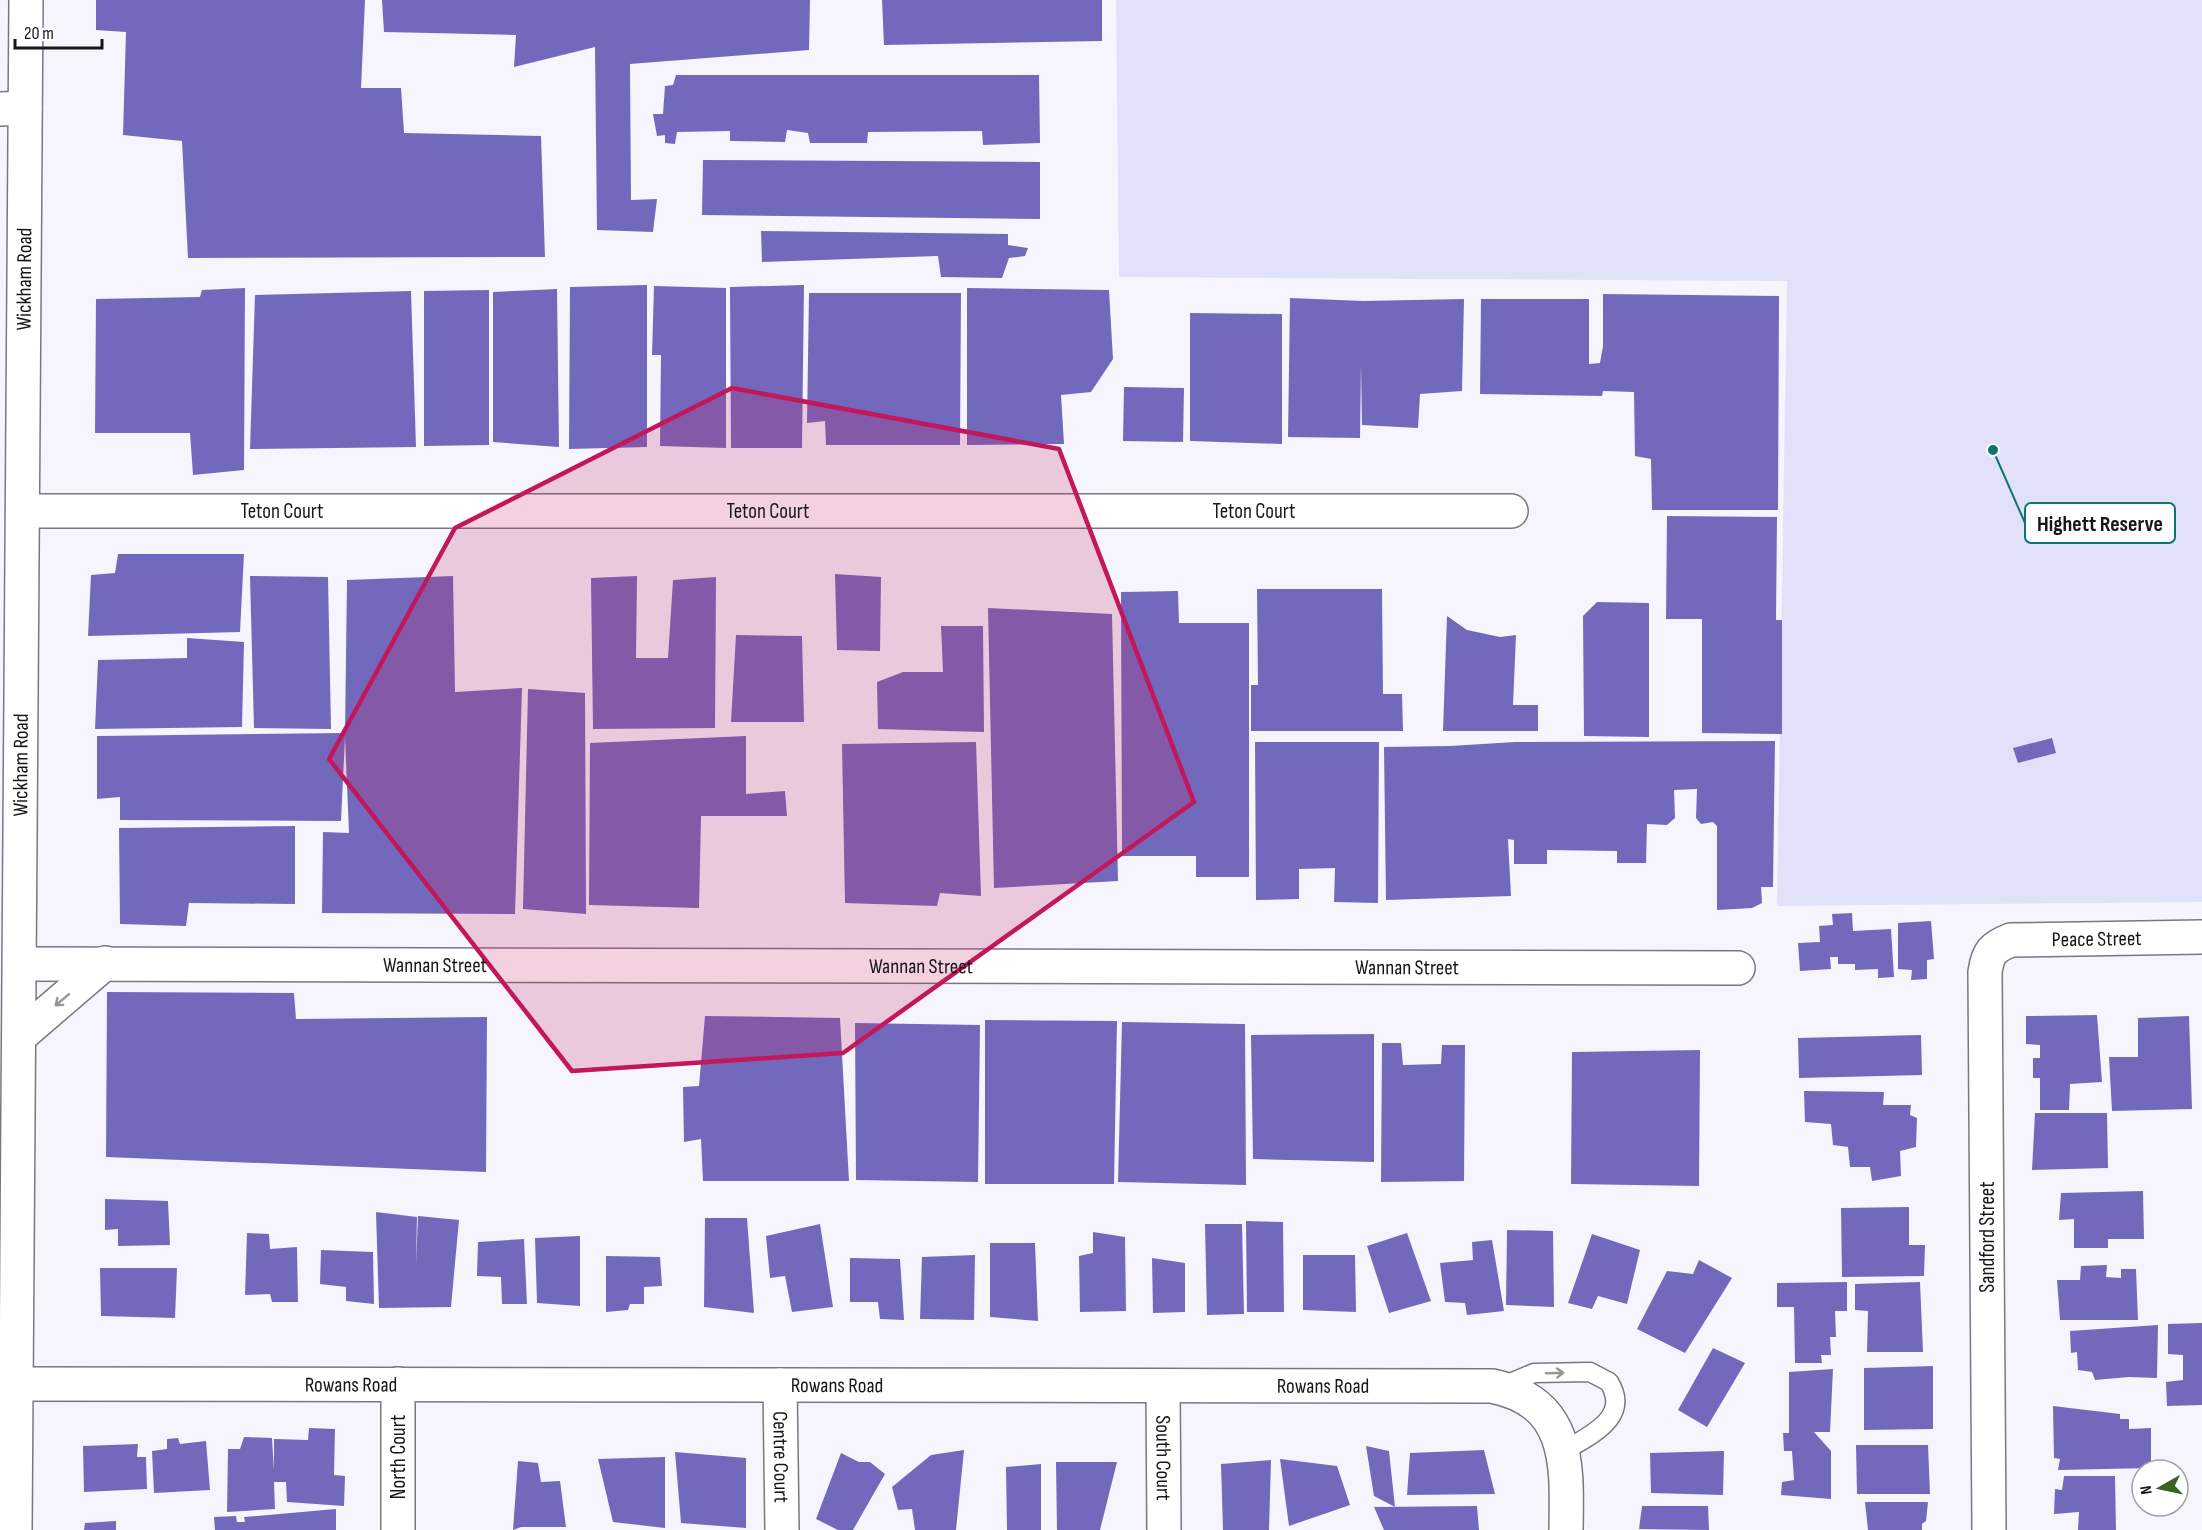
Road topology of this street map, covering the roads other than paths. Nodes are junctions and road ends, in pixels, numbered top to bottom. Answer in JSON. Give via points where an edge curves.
{"nodes":[{"id":1,"x":26,"y":0,"type":"edge"},
{"id":2,"x":12,"y":109,"type":"edge"},
{"id":3,"x":24,"y":511,"type":"junction"},
{"id":4,"x":1511,"y":511,"type":"dead end"},
{"id":5,"x":11,"y":603,"type":"edge"},
{"id":6,"x":2202,"y":937,"type":"edge"},
{"id":7,"x":1995,"y":946,"type":"joint"},
{"id":8,"x":105,"y":963,"type":"junction"},
{"id":9,"x":21,"y":964,"type":"junction"},
{"id":10,"x":1738,"y":968,"type":"dead end"},
{"id":11,"x":20,"y":1036,"type":"junction"},
{"id":12,"x":8,"y":1384,"type":"edge"},
{"id":13,"x":398,"y":1384,"type":"junction"},
{"id":14,"x":780,"y":1385,"type":"junction"},
{"id":15,"x":1163,"y":1386,"type":"junction"},
{"id":16,"x":1500,"y":1388,"type":"junction"},
{"id":17,"x":1564,"y":1452,"type":"junction"},
{"id":18,"x":15,"y":1530,"type":"edge"},
{"id":19,"x":398,"y":1530,"type":"edge"},
{"id":20,"x":782,"y":1530,"type":"edge"},
{"id":21,"x":1164,"y":1530,"type":"edge"},
{"id":22,"x":1566,"y":1530,"type":"edge"},
{"id":23,"x":1989,"y":1530,"type":"edge"}],
"edges":[{"from":1,"to":2,"type":"street","name":"Wickham Road"},
{"from":2,"to":3,"type":"street","name":"Wickham Road"},
{"from":3,"to":4,"type":"street","name":"Teton Court"},
{"from":3,"to":5,"type":"street","name":"Wickham Road"},
{"from":5,"to":9,"type":"street","name":"Wickham Road"},
{"from":6,"to":7,"type":"street","name":"Peace Street","via":[[2035,938]]},
{"from":7,"to":23,"type":"street","name":"Sandford Street","via":[[1987,957],[1985,972]]},
{"from":8,"to":9,"type":"street","name":"Wannan Street"},
{"from":8,"to":10,"type":"street","name":"Wannan Street"},
{"from":8,"to":11,"type":"street","one_way":true},
{"from":9,"to":11,"type":"street","name":"Wickham Road"},
{"from":11,"to":12,"type":"street","name":"Wickham Road"},
{"from":12,"to":13,"type":"street","name":"Rowans Road"},
{"from":12,"to":18,"type":"street","name":"Wickham Road"},
{"from":13,"to":14,"type":"street","name":"Rowans Road"},
{"from":13,"to":19,"type":"street","name":"North Court"},
{"from":14,"to":15,"type":"street","name":"Rowans Road"},
{"from":14,"to":20,"type":"street","name":"Centre Court"},
{"from":15,"to":16,"type":"street","name":"Rowans Road"},
{"from":15,"to":21,"type":"street","name":"South Court"},
{"from":16,"to":17,"type":"street","name":"Rowans Road","via":[[1535,1405],[1558,1434]]},
{"from":16,"to":17,"type":"lane","one_way":true,"via":[[1534,1373],[1590,1372],[1609,1382],[1616,1402],[1614,1413],[1598,1430]]},
{"from":17,"to":22,"type":"street","name":"Rowans Road"}]}
